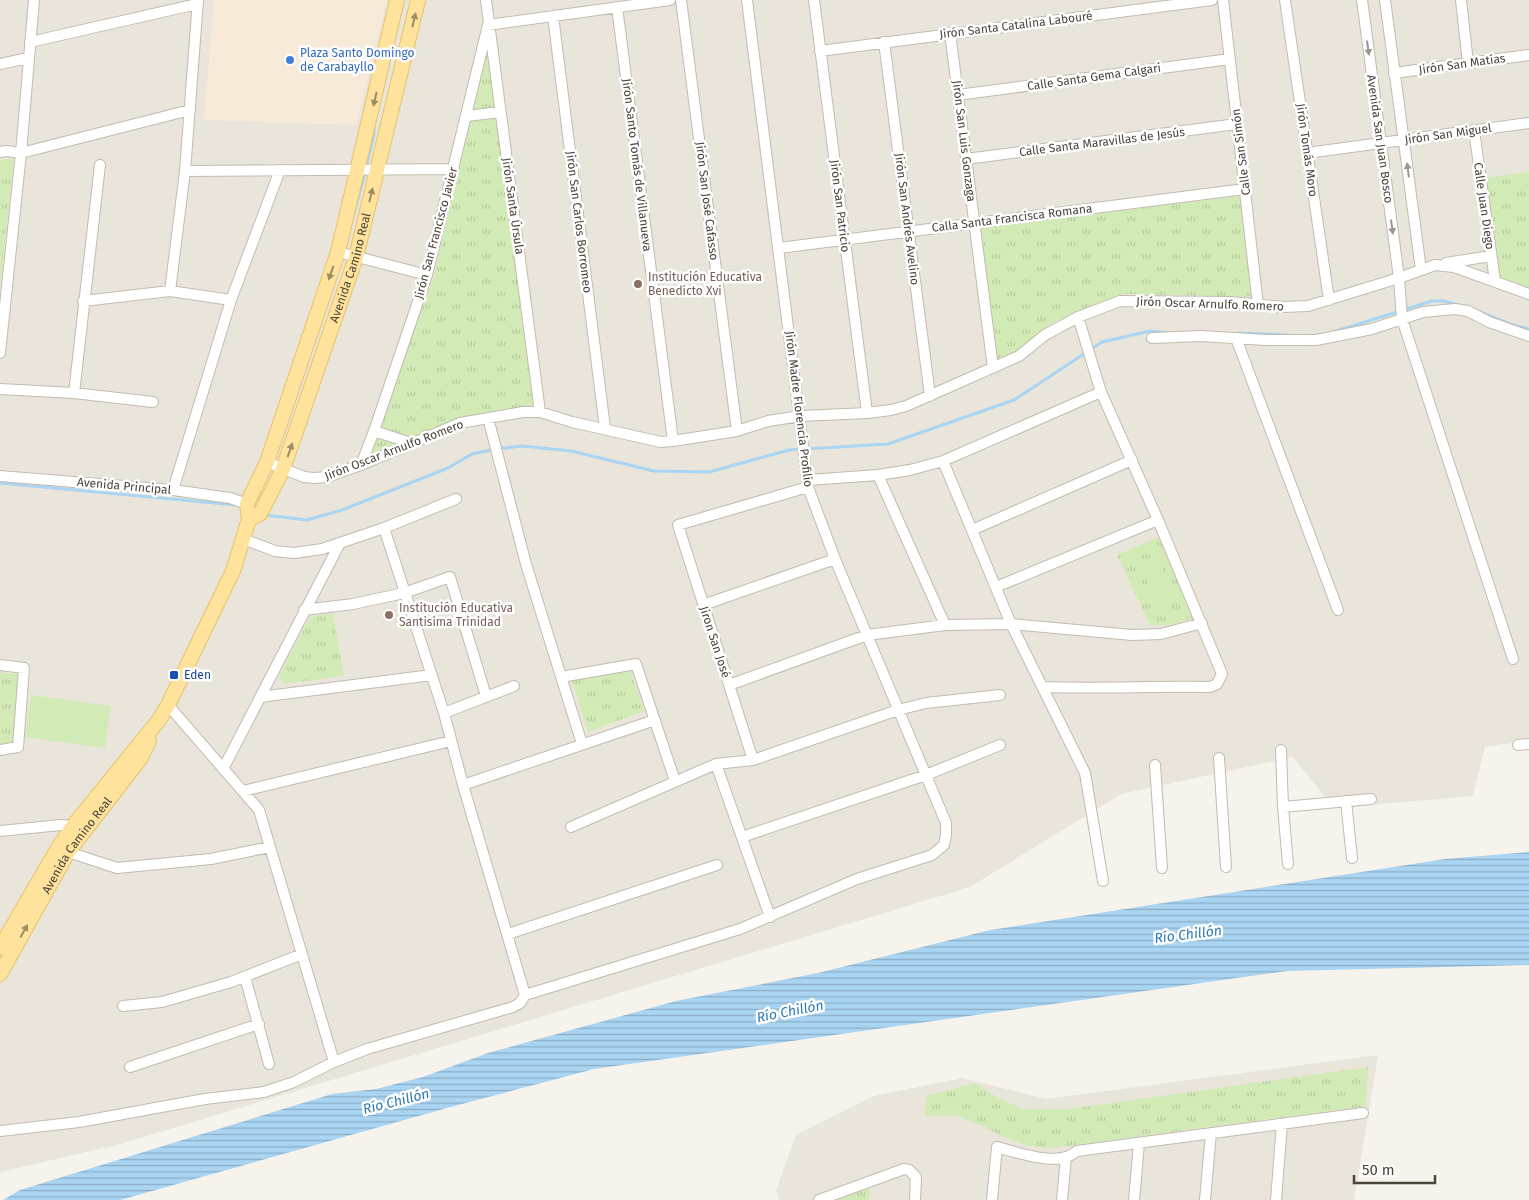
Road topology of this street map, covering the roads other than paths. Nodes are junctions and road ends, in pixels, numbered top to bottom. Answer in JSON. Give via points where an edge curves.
{"nodes":[{"id":1,"x":34,"y":0,"type":"edge"},
{"id":2,"x":397,"y":0,"type":"edge"},
{"id":3,"x":418,"y":0,"type":"edge"},
{"id":4,"x":486,"y":0,"type":"edge"},
{"id":5,"x":670,"y":0,"type":"edge"},
{"id":6,"x":681,"y":0,"type":"edge"},
{"id":7,"x":747,"y":0,"type":"edge"},
{"id":8,"x":814,"y":0,"type":"edge"},
{"id":9,"x":1212,"y":0,"type":"edge"},
{"id":10,"x":1223,"y":0,"type":"edge"},
{"id":11,"x":1285,"y":0,"type":"edge"},
{"id":12,"x":1362,"y":0,"type":"edge"},
{"id":13,"x":1384,"y":0,"type":"edge"},
{"id":14,"x":1461,"y":0,"type":"edge"},
{"id":15,"x":198,"y":2,"type":"edge"},
{"id":16,"x":617,"y":8,"type":"junction"},
{"id":17,"x":553,"y":16,"type":"junction"},
{"id":18,"x":488,"y":25,"type":"junction"},
{"id":19,"x":950,"y":33,"type":"junction"},
{"id":20,"x":30,"y":42,"type":"junction"},
{"id":21,"x":884,"y":42,"type":"junction"},
{"id":22,"x":820,"y":51,"type":"junction"},
{"id":23,"x":1529,"y":55,"type":"edge"},
{"id":24,"x":28,"y":58,"type":"junction"},
{"id":25,"x":1230,"y":59,"type":"junction"},
{"id":26,"x":1468,"y":63,"type":"junction"},
{"id":27,"x":0,"y":64,"type":"edge"},
{"id":28,"x":1394,"y":73,"type":"junction"},
{"id":29,"x":958,"y":96,"type":"junction"},
{"id":30,"x":190,"y":110,"type":"junction"},
{"id":31,"x":500,"y":112,"type":"junction"},
{"id":32,"x":467,"y":116,"type":"junction"},
{"id":33,"x":1529,"y":123,"type":"edge"},
{"id":34,"x":1237,"y":124,"type":"junction"},
{"id":35,"x":1474,"y":130,"type":"junction"},
{"id":36,"x":1404,"y":140,"type":"junction"},
{"id":37,"x":1381,"y":143,"type":"junction"},
{"id":38,"x":0,"y":152,"type":"edge"},
{"id":39,"x":21,"y":153,"type":"junction"},
{"id":40,"x":1307,"y":153,"type":"junction"},
{"id":41,"x":966,"y":159,"type":"junction"},
{"id":42,"x":100,"y":165,"type":"dead end"},
{"id":43,"x":378,"y":169,"type":"junction"},
{"id":44,"x":454,"y":169,"type":"junction"},
{"id":45,"x":280,"y":170,"type":"junction"},
{"id":46,"x":358,"y":170,"type":"junction"},
{"id":47,"x":185,"y":171,"type":"junction"},
{"id":48,"x":1245,"y":189,"type":"junction"},
{"id":49,"x":975,"y":223,"type":"junction"},
{"id":50,"x":909,"y":232,"type":"junction"},
{"id":51,"x":845,"y":240,"type":"junction"},
{"id":52,"x":778,"y":248,"type":"junction"},
{"id":53,"x":338,"y":252,"type":"junction"},
{"id":54,"x":1491,"y":256,"type":"junction"},
{"id":55,"x":356,"y":257,"type":"junction"},
{"id":56,"x":1435,"y":265,"type":"junction"},
{"id":57,"x":1421,"y":270,"type":"junction"},
{"id":58,"x":428,"y":275,"type":"junction"},
{"id":59,"x":1399,"y":278,"type":"junction"},
{"id":60,"x":1494,"y":281,"type":"junction"},
{"id":61,"x":170,"y":291,"type":"junction"},
{"id":62,"x":1529,"y":294,"type":"edge"},
{"id":63,"x":231,"y":300,"type":"junction"},
{"id":64,"x":1328,"y":300,"type":"junction"},
{"id":65,"x":83,"y":301,"type":"junction"},
{"id":66,"x":1258,"y":305,"type":"junction"},
{"id":67,"x":1078,"y":318,"type":"junction"},
{"id":68,"x":1402,"y":319,"type":"junction"},
{"id":69,"x":1529,"y":336,"type":"edge"},
{"id":70,"x":1152,"y":338,"type":"dead end"},
{"id":71,"x":1236,"y":338,"type":"junction"},
{"id":72,"x":0,"y":353,"type":"edge"},
{"id":73,"x":993,"y":368,"type":"junction"},
{"id":74,"x":0,"y":388,"type":"edge"},
{"id":75,"x":1101,"y":392,"type":"junction"},
{"id":76,"x":74,"y":393,"type":"junction"},
{"id":77,"x":930,"y":396,"type":"junction"},
{"id":78,"x":153,"y":402,"type":"dead end"},
{"id":79,"x":540,"y":412,"type":"junction"},
{"id":80,"x":867,"y":413,"type":"junction"},
{"id":81,"x":800,"y":416,"type":"junction"},
{"id":82,"x":488,"y":418,"type":"junction"},
{"id":83,"x":605,"y":428,"type":"junction"},
{"id":84,"x":374,"y":431,"type":"junction"},
{"id":85,"x":737,"y":432,"type":"junction"},
{"id":86,"x":673,"y":441,"type":"junction"},
{"id":87,"x":411,"y":443,"type":"junction"},
{"id":88,"x":1132,"y":460,"type":"junction"},
{"id":89,"x":943,"y":461,"type":"junction"},
{"id":90,"x":267,"y":462,"type":"junction"},
{"id":91,"x":361,"y":465,"type":"junction"},
{"id":92,"x":283,"y":469,"type":"junction"},
{"id":93,"x":0,"y":476,"type":"edge"},
{"id":94,"x":878,"y":476,"type":"junction"},
{"id":95,"x":808,"y":484,"type":"junction"},
{"id":96,"x":173,"y":490,"type":"junction"},
{"id":97,"x":456,"y":499,"type":"dead end"},
{"id":98,"x":247,"y":504,"type":"junction"},
{"id":99,"x":249,"y":519,"type":"junction"},
{"id":100,"x":1158,"y":520,"type":"junction"},
{"id":101,"x":384,"y":528,"type":"junction"},
{"id":102,"x":972,"y":530,"type":"junction"},
{"id":103,"x":244,"y":539,"type":"junction"},
{"id":104,"x":340,"y":543,"type":"junction"},
{"id":105,"x":835,"y":559,"type":"junction"},
{"id":106,"x":996,"y":587,"type":"junction"},
{"id":107,"x":404,"y":593,"type":"junction"},
{"id":108,"x":703,"y":605,"type":"junction"},
{"id":109,"x":304,"y":610,"type":"junction"},
{"id":110,"x":1338,"y":610,"type":"dead end"},
{"id":111,"x":1202,"y":623,"type":"junction"},
{"id":112,"x":944,"y":624,"type":"junction"},
{"id":113,"x":1011,"y":624,"type":"junction"},
{"id":114,"x":867,"y":635,"type":"junction"},
{"id":115,"x":1513,"y":659,"type":"dead end"},
{"id":116,"x":0,"y":665,"type":"edge"},
{"id":117,"x":432,"y":675,"type":"junction"},
{"id":118,"x":561,"y":677,"type":"junction"},
{"id":119,"x":514,"y":686,"type":"dead end"},
{"id":120,"x":729,"y":686,"type":"junction"},
{"id":121,"x":1043,"y":687,"type":"junction"},
{"id":122,"x":1000,"y":695,"type":"dead end"},
{"id":123,"x":486,"y":696,"type":"junction"},
{"id":124,"x":260,"y":697,"type":"junction"},
{"id":125,"x":168,"y":705,"type":"junction"},
{"id":126,"x":898,"y":710,"type":"junction"},
{"id":127,"x":444,"y":713,"type":"junction"},
{"id":128,"x":159,"y":720,"type":"junction"},
{"id":129,"x":655,"y":720,"type":"junction"},
{"id":130,"x":451,"y":741,"type":"junction"},
{"id":131,"x":582,"y":744,"type":"junction"},
{"id":132,"x":1529,"y":744,"type":"edge"},
{"id":133,"x":1000,"y":745,"type":"dead end"},
{"id":134,"x":1518,"y":746,"type":"dead end"},
{"id":135,"x":0,"y":750,"type":"edge"},
{"id":136,"x":1281,"y":750,"type":"dead end"},
{"id":137,"x":1219,"y":758,"type":"dead end"},
{"id":138,"x":753,"y":760,"type":"junction"},
{"id":139,"x":716,"y":764,"type":"junction"},
{"id":140,"x":1155,"y":765,"type":"dead end"},
{"id":141,"x":223,"y":769,"type":"junction"},
{"id":142,"x":926,"y":775,"type":"junction"},
{"id":143,"x":675,"y":781,"type":"junction"},
{"id":144,"x":463,"y":785,"type":"junction"},
{"id":145,"x":243,"y":791,"type":"junction"},
{"id":146,"x":1371,"y":799,"type":"dead end"},
{"id":147,"x":1346,"y":801,"type":"junction"},
{"id":148,"x":1282,"y":807,"type":"junction"},
{"id":149,"x":73,"y":826,"type":"junction"},
{"id":150,"x":571,"y":827,"type":"dead end"},
{"id":151,"x":0,"y":831,"type":"edge"},
{"id":152,"x":742,"y":837,"type":"junction"},
{"id":153,"x":270,"y":847,"type":"junction"},
{"id":154,"x":68,"y":852,"type":"junction"},
{"id":155,"x":1352,"y":858,"type":"dead end"},
{"id":156,"x":1288,"y":864,"type":"dead end"},
{"id":157,"x":717,"y":865,"type":"dead end"},
{"id":158,"x":1226,"y":867,"type":"dead end"},
{"id":159,"x":1162,"y":868,"type":"dead end"},
{"id":160,"x":1103,"y":881,"type":"dead end"},
{"id":161,"x":770,"y":917,"type":"junction"},
{"id":162,"x":508,"y":934,"type":"junction"},
{"id":163,"x":0,"y":948,"type":"edge"},
{"id":164,"x":302,"y":954,"type":"junction"},
{"id":165,"x":0,"y":974,"type":"edge"},
{"id":166,"x":245,"y":977,"type":"junction"},
{"id":167,"x":525,"y":995,"type":"junction"},
{"id":168,"x":123,"y":1006,"type":"dead end"},
{"id":169,"x":259,"y":1024,"type":"junction"},
{"id":170,"x":334,"y":1062,"type":"junction"},
{"id":171,"x":269,"y":1064,"type":"dead end"},
{"id":172,"x":130,"y":1068,"type":"dead end"},
{"id":173,"x":1363,"y":1114,"type":"dead end"},
{"id":174,"x":1282,"y":1124,"type":"junction"},
{"id":175,"x":0,"y":1131,"type":"edge"},
{"id":176,"x":1211,"y":1133,"type":"junction"},
{"id":177,"x":1139,"y":1143,"type":"junction"},
{"id":178,"x":1066,"y":1157,"type":"junction"},
{"id":179,"x":819,"y":1200,"type":"edge"},
{"id":180,"x":916,"y":1200,"type":"edge"},
{"id":181,"x":992,"y":1200,"type":"edge"},
{"id":182,"x":1062,"y":1200,"type":"edge"},
{"id":183,"x":1134,"y":1200,"type":"edge"},
{"id":184,"x":1205,"y":1200,"type":"edge"},
{"id":185,"x":1276,"y":1200,"type":"edge"}],
"edges":[{"from":1,"to":20,"type":"street"},
{"from":2,"to":46,"type":"main road","name":"Avenida Camino Real","one_way":true},
{"from":43,"to":3,"type":"main road","name":"Avenida Camino Real","one_way":true},
{"from":4,"to":18,"type":"street","name":"Jirón Santa Úrsula"},
{"from":5,"to":16,"type":"street"},
{"from":6,"to":85,"type":"street","name":"Jirón San José Cafasso"},
{"from":7,"to":52,"type":"street","name":"Jirón Madre Florencia Profilio"},
{"from":8,"to":22,"type":"street","name":"Jirón San Patricio"},
{"from":9,"to":19,"type":"street","name":"Jirón Santa Catalina Labouré"},
{"from":10,"to":25,"type":"street","name":"Calle San Simón"},
{"from":11,"to":40,"type":"street","name":"Jirón Tomás Moro"},
{"from":12,"to":37,"type":"street","name":"Avenida San Juan Bosco","one_way":true},
{"from":13,"to":28,"type":"street","name":"Avenida San Juan Bosco"},
{"from":14,"to":26,"type":"street"},
{"from":15,"to":20,"type":"street"},
{"from":15,"to":30,"type":"street"},
{"from":16,"to":17,"type":"street"},
{"from":16,"to":86,"type":"street","name":"Jirón Santo Tomás de Villanueva"},
{"from":17,"to":18,"type":"street"},
{"from":17,"to":83,"type":"street","name":"Jirón San Carlos Borromeo"},
{"from":18,"to":31,"type":"street","name":"Jirón Santa Úrsula"},
{"from":18,"to":32,"type":"street","name":"Jirón San Francisco Javier"},
{"from":19,"to":21,"type":"street","name":"Jirón Santa Catalina Labouré"},
{"from":19,"to":29,"type":"street","name":"Jirón San Luis Gonzaga"},
{"from":20,"to":24,"type":"street"},
{"from":21,"to":22,"type":"street","name":"Jirón Santa Catalina Labouré"},
{"from":21,"to":50,"type":"street","name":"Jirón San Andrés Avelino"},
{"from":22,"to":51,"type":"street","name":"Jirón San Patricio"},
{"from":23,"to":26,"type":"street","name":"Jirón San Matías"},
{"from":24,"to":27,"type":"street"},
{"from":24,"to":39,"type":"street"},
{"from":25,"to":29,"type":"street","name":"Calle Santa Gema Calgari"},
{"from":25,"to":34,"type":"street","name":"Calle San Simón"},
{"from":26,"to":28,"type":"street","name":"Jirón San Matías"},
{"from":28,"to":36,"type":"street","name":"Avenida San Juan Bosco"},
{"from":29,"to":41,"type":"street","name":"Jirón San Luis Gonzaga"},
{"from":30,"to":39,"type":"street"},
{"from":30,"to":47,"type":"street"},
{"from":31,"to":32,"type":"street"},
{"from":31,"to":79,"type":"street","name":"Jirón Santa Úrsula"},
{"from":32,"to":44,"type":"street","name":"Jirón San Francisco Javier"},
{"from":33,"to":35,"type":"street","name":"Jirón San Miguel"},
{"from":34,"to":41,"type":"street","name":"Calle Santa Maravillas de Jesús"},
{"from":34,"to":48,"type":"street","name":"Calle San Simón"},
{"from":35,"to":36,"type":"street","name":"Jirón San Miguel"},
{"from":35,"to":54,"type":"street","name":"Calle Juan Diego"},
{"from":36,"to":37,"type":"street","name":"Jirón San Miguel"},
{"from":57,"to":36,"type":"street","name":"Avenida San Juan Bosco","one_way":true},
{"from":37,"to":40,"type":"street","name":"Jirón San Miguel"},
{"from":37,"to":59,"type":"street","name":"Avenida San Juan Bosco","one_way":true},
{"from":38,"to":39,"type":"street"},
{"from":39,"to":72,"type":"street"},
{"from":40,"to":64,"type":"street","name":"Jirón Tomás Moro"},
{"from":41,"to":49,"type":"street","name":"Jirón San Luis Gonzaga"},
{"from":42,"to":65,"type":"street"},
{"from":43,"to":44,"type":"street"},
{"from":43,"to":46,"type":"street"},
{"from":55,"to":43,"type":"main road","name":"Avenida Camino Real","one_way":true},
{"from":44,"to":58,"type":"street","name":"Jirón San Francisco Javier"},
{"from":45,"to":46,"type":"street"},
{"from":45,"to":47,"type":"street"},
{"from":45,"to":63,"type":"street"},
{"from":46,"to":53,"type":"main road","name":"Avenida Camino Real"},
{"from":47,"to":61,"type":"street"},
{"from":48,"to":49,"type":"street","name":"Calla Santa Francisca Romana"},
{"from":48,"to":66,"type":"street","name":"Calle San Simón"},
{"from":49,"to":50,"type":"street","name":"Calla Santa Francisca Romana"},
{"from":49,"to":73,"type":"street","name":"Jirón San Luis Gonzaga"},
{"from":50,"to":51,"type":"street","name":"Calla Santa Francisca Romana"},
{"from":50,"to":77,"type":"street","name":"Jirón San Andrés Avelino"},
{"from":51,"to":52,"type":"street","name":"Calla Santa Francisca Romana"},
{"from":51,"to":80,"type":"street","name":"Jirón San Patricio"},
{"from":52,"to":81,"type":"street","name":"Jirón Madre Florencia Profilio"},
{"from":53,"to":55,"type":"street"},
{"from":53,"to":90,"type":"main road","name":"Avenida Camino Real","one_way":true},
{"from":54,"to":56,"type":"street"},
{"from":54,"to":60,"type":"street","name":"Calle Juan Diego"},
{"from":55,"to":58,"type":"street"},
{"from":92,"to":55,"type":"main road","name":"Avenida Camino Real","one_way":true},
{"from":56,"to":57,"type":"street","name":"Jirón Oscar Arnulfo Romero"},
{"from":56,"to":60,"type":"street","name":"Jirón Oscar Arnulfo Romero","via":[[1454,267]]},
{"from":57,"to":59,"type":"street","name":"Jirón Oscar Arnulfo Romero"},
{"from":58,"to":84,"type":"street","name":"Jirón San Francisco Javier"},
{"from":59,"to":64,"type":"street","name":"Jirón Oscar Arnulfo Romero"},
{"from":59,"to":68,"type":"street","name":"Avenida San Juan Bosco"},
{"from":60,"to":62,"type":"street","name":"Jirón Oscar Arnulfo Romero"},
{"from":61,"to":63,"type":"street"},
{"from":61,"to":65,"type":"street"},
{"from":63,"to":96,"type":"street"},
{"from":64,"to":66,"type":"street","name":"Jirón Oscar Arnulfo Romero","via":[[1302,307]]},
{"from":65,"to":76,"type":"street"},
{"from":66,"to":67,"type":"street","name":"Jirón Oscar Arnulfo Romero","via":[[1120,301]]},
{"from":67,"to":73,"type":"street","name":"Jirón Oscar Arnulfo Romero","via":[[1045,335],[1019,356]]},
{"from":67,"to":75,"type":"street"},
{"from":68,"to":69,"type":"street","via":[[1423,312],[1455,309],[1468,311],[1488,322]]},
{"from":68,"to":71,"type":"street","via":[[1372,329],[1316,340]]},
{"from":68,"to":115,"type":"street","name":"Avenida San Juan Bosco"},
{"from":70,"to":71,"type":"street"},
{"from":71,"to":110,"type":"street"},
{"from":73,"to":77,"type":"street","name":"Jirón Oscar Arnulfo Romero"},
{"from":74,"to":76,"type":"street"},
{"from":75,"to":88,"type":"street"},
{"from":75,"to":89,"type":"street"},
{"from":76,"to":78,"type":"street"},
{"from":77,"to":80,"type":"street","name":"Jirón Oscar Arnulfo Romero","via":[[891,410]]},
{"from":79,"to":82,"type":"street","name":"Jirón Oscar Arnulfo Romero"},
{"from":79,"to":83,"type":"street","name":"Jirón Oscar Arnulfo Romero"},
{"from":80,"to":81,"type":"street","name":"Jirón Oscar Arnulfo Romero"},
{"from":81,"to":85,"type":"street","name":"Jirón Oscar Arnulfo Romero","via":[[768,421]]},
{"from":81,"to":95,"type":"street","name":"Jirón Madre Florencia Profilio"},
{"from":82,"to":87,"type":"street","name":"Jirón Oscar Arnulfo Romero","via":[[460,423]]},
{"from":82,"to":118,"type":"street","via":[[526,564]]},
{"from":83,"to":86,"type":"street","name":"Jirón Oscar Arnulfo Romero","via":[[661,442]]},
{"from":84,"to":87,"type":"street"},
{"from":84,"to":91,"type":"street","name":"Jirón San Francisco Javier"},
{"from":85,"to":86,"type":"street","name":"Jirón Oscar Arnulfo Romero"},
{"from":87,"to":91,"type":"street","name":"Jirón Oscar Arnulfo Romero"},
{"from":88,"to":100,"type":"street"},
{"from":88,"to":102,"type":"street"},
{"from":89,"to":94,"type":"street"},
{"from":89,"to":102,"type":"street"},
{"from":90,"to":92,"type":"street","name":"Jirón Oscar Arnulfo Romero"},
{"from":90,"to":98,"type":"main road","name":"Avenida Camino Real"},
{"from":91,"to":92,"type":"street","name":"Jirón Oscar Arnulfo Romero","via":[[314,478]]},
{"from":92,"to":99,"type":"main road","name":"Avenida Camino Real","via":[[260,514]]},
{"from":93,"to":96,"type":"street","name":"Avenida Principal"},
{"from":94,"to":95,"type":"street"},
{"from":94,"to":112,"type":"street"},
{"from":95,"to":105,"type":"street","name":"Jirón Madre Florencia Profilio"},
{"from":95,"to":108,"type":"street","name":"Jiron San José","via":[[678,525]]},
{"from":96,"to":98,"type":"street","name":"Avenida Principal","via":[[230,498]]},
{"from":97,"to":101,"type":"street"},
{"from":98,"to":99,"type":"main road","name":"Avenida Camino Real"},
{"from":99,"to":103,"type":"main road","name":"Avenida Camino Real"},
{"from":100,"to":106,"type":"street"},
{"from":100,"to":111,"type":"street"},
{"from":101,"to":104,"type":"street"},
{"from":101,"to":107,"type":"street"},
{"from":102,"to":106,"type":"street"},
{"from":103,"to":104,"type":"street","via":[[275,551],[294,553]]},
{"from":103,"to":125,"type":"main road","name":"Avenida Camino Real","via":[[233,571]]},
{"from":104,"to":109,"type":"street"},
{"from":105,"to":108,"type":"street"},
{"from":105,"to":114,"type":"street","name":"Jirón Madre Florencia Profilio"},
{"from":106,"to":113,"type":"street"},
{"from":107,"to":109,"type":"street"},
{"from":107,"to":117,"type":"street"},
{"from":107,"to":123,"type":"street","via":[[450,577]]},
{"from":108,"to":120,"type":"street","name":"Jiron San José"},
{"from":109,"to":124,"type":"street"},
{"from":111,"to":113,"type":"street","via":[[1161,634],[1132,635]]},
{"from":111,"to":121,"type":"street","via":[[1222,674],[1217,684],[1210,688]]},
{"from":112,"to":113,"type":"street"},
{"from":112,"to":114,"type":"street"},
{"from":113,"to":121,"type":"street"},
{"from":114,"to":120,"type":"street"},
{"from":114,"to":126,"type":"street","name":"Jirón Madre Florencia Profilio"},
{"from":116,"to":135,"type":"street","via":[[24,668],[18,747]]},
{"from":117,"to":124,"type":"street"},
{"from":117,"to":127,"type":"street"},
{"from":118,"to":129,"type":"street","via":[[636,664]]},
{"from":118,"to":131,"type":"street"},
{"from":119,"to":123,"type":"street"},
{"from":120,"to":138,"type":"street","name":"Jiron San José"},
{"from":121,"to":160,"type":"street","via":[[1085,773]]},
{"from":122,"to":126,"type":"street","via":[[926,703]]},
{"from":123,"to":127,"type":"street"},
{"from":124,"to":141,"type":"street"},
{"from":125,"to":128,"type":"main road","name":"Avenida Camino Real"},
{"from":125,"to":141,"type":"street"},
{"from":126,"to":138,"type":"street"},
{"from":126,"to":142,"type":"street","name":"Jirón Madre Florencia Profilio"},
{"from":127,"to":130,"type":"street"},
{"from":128,"to":149,"type":"main road","name":"Avenida Camino Real"},
{"from":128,"to":154,"type":"main road","name":"Avenida Camino Real","via":[[140,758]]},
{"from":129,"to":131,"type":"street"},
{"from":129,"to":143,"type":"street"},
{"from":130,"to":144,"type":"street"},
{"from":130,"to":145,"type":"street"},
{"from":131,"to":144,"type":"street"},
{"from":132,"to":134,"type":"street"},
{"from":133,"to":142,"type":"street"},
{"from":136,"to":148,"type":"street"},
{"from":137,"to":158,"type":"street"},
{"from":138,"to":139,"type":"street"},
{"from":139,"to":143,"type":"street"},
{"from":139,"to":152,"type":"street"},
{"from":140,"to":159,"type":"street"},
{"from":141,"to":145,"type":"street"},
{"from":142,"to":152,"type":"street"},
{"from":142,"to":161,"type":"street","name":"Jirón Madre Florencia Profilio","via":[[946,824],[944,845],[932,855],[857,879]]},
{"from":143,"to":150,"type":"street"},
{"from":144,"to":162,"type":"street"},
{"from":145,"to":153,"type":"street","via":[[259,810]]},
{"from":146,"to":147,"type":"street"},
{"from":147,"to":148,"type":"street"},
{"from":147,"to":155,"type":"street"},
{"from":148,"to":156,"type":"street"},
{"from":149,"to":151,"type":"street"},
{"from":149,"to":163,"type":"main road","name":"Avenida Camino Real"},
{"from":152,"to":161,"type":"street"},
{"from":153,"to":154,"type":"street","via":[[211,859],[117,868]]},
{"from":153,"to":164,"type":"street"},
{"from":165,"to":154,"type":"main road","name":"Avenida Camino Real","one_way":true},
{"from":157,"to":162,"type":"street"},
{"from":161,"to":167,"type":"street"},
{"from":162,"to":167,"type":"street"},
{"from":164,"to":166,"type":"street"},
{"from":164,"to":170,"type":"street"},
{"from":166,"to":168,"type":"street","via":[[162,1002]]},
{"from":166,"to":169,"type":"street"},
{"from":167,"to":170,"type":"street","via":[[513,1007]]},
{"from":169,"to":171,"type":"street"},
{"from":169,"to":172,"type":"street"},
{"from":170,"to":175,"type":"street","via":[[294,1082],[264,1092],[205,1099],[80,1122]]},
{"from":173,"to":174,"type":"street"},
{"from":174,"to":176,"type":"street"},
{"from":174,"to":185,"type":"street"},
{"from":176,"to":177,"type":"street"},
{"from":176,"to":184,"type":"street"},
{"from":177,"to":178,"type":"street","via":[[1077,1151]]},
{"from":177,"to":183,"type":"street"},
{"from":178,"to":181,"type":"street","via":[[1022,1155],[997,1147]]},
{"from":178,"to":182,"type":"street"},
{"from":179,"to":180,"type":"street","via":[[904,1169],[916,1177]]}]}
